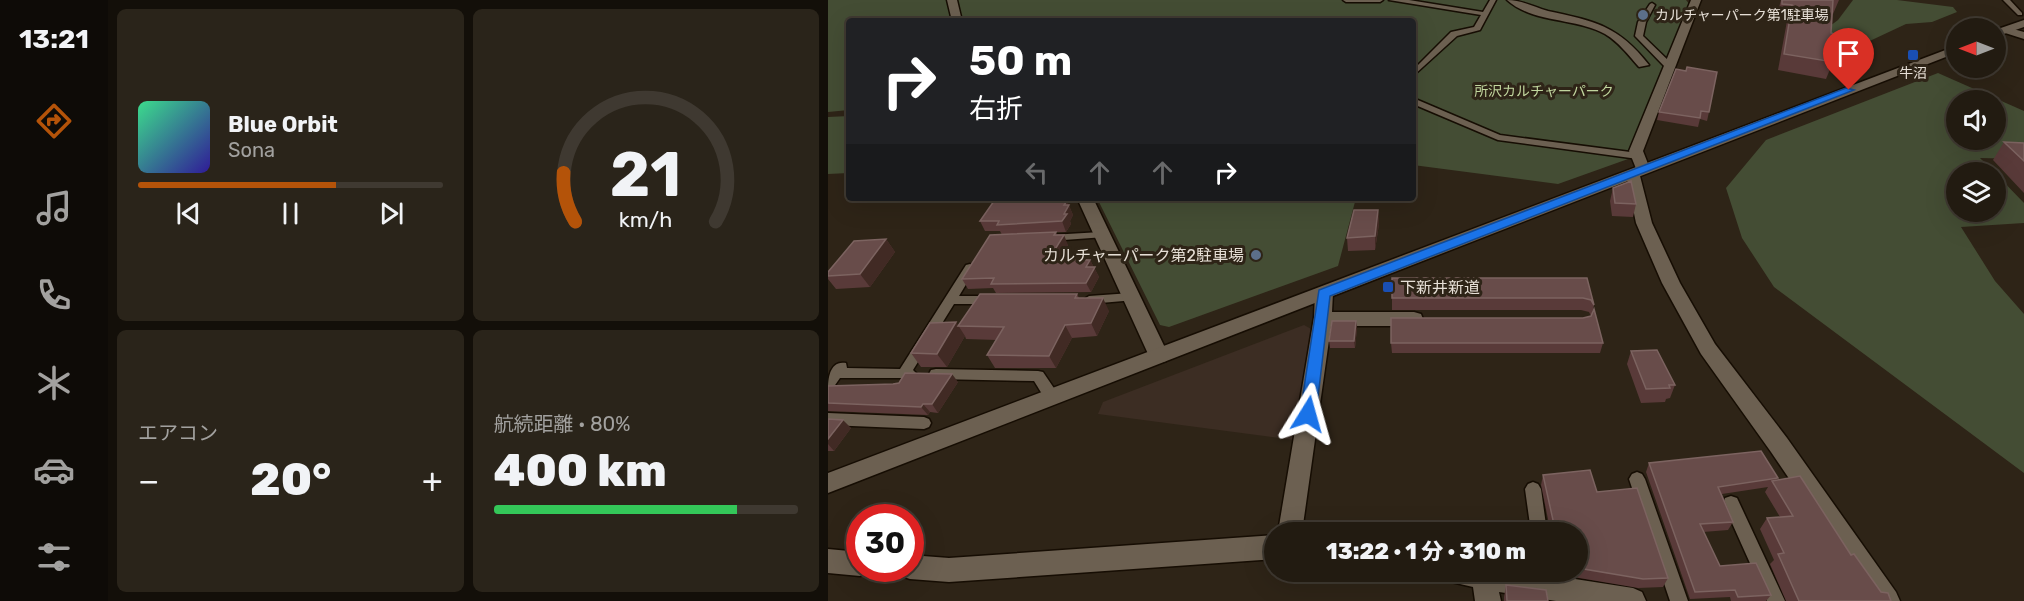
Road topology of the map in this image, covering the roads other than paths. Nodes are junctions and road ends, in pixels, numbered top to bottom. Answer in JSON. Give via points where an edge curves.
{"nodes":[{"id":1,"x":952,"y":0,"type":"edge"},
{"id":2,"x":1346,"y":0,"type":"edge"},
{"id":3,"x":1380,"y":0,"type":"edge"},
{"id":4,"x":1392,"y":0,"type":"edge"},
{"id":5,"x":1493,"y":0,"type":"edge"},
{"id":6,"x":1512,"y":0,"type":"edge"},
{"id":7,"x":1696,"y":0,"type":"edge"},
{"id":8,"x":2006,"y":0,"type":"edge"},
{"id":9,"x":1652,"y":5,"type":"dead end"},
{"id":10,"x":1486,"y":14,"type":"junction"},
{"id":11,"x":956,"y":18,"type":"edge"},
{"id":12,"x":2022,"y":19,"type":"edge"},
{"id":13,"x":2006,"y":29,"type":"edge"},
{"id":14,"x":2006,"y":33,"type":"edge"},
{"id":15,"x":2024,"y":36,"type":"edge"},
{"id":16,"x":1946,"y":53,"type":"edge"},
{"id":17,"x":1643,"y":65,"type":"dead end"},
{"id":18,"x":1669,"y":66,"type":"junction"},
{"id":19,"x":1416,"y":71,"type":"edge"},
{"id":20,"x":1416,"y":102,"type":"edge"},
{"id":21,"x":1638,"y":166,"type":"junction"},
{"id":22,"x":1086,"y":201,"type":"edge"},
{"id":23,"x":1101,"y":235,"type":"junction"},
{"id":24,"x":1034,"y":239,"type":"edge"},
{"id":25,"x":976,"y":260,"type":"edge"},
{"id":26,"x":1324,"y":293,"type":"junction"},
{"id":27,"x":1131,"y":297,"type":"junction"},
{"id":28,"x":950,"y":300,"type":"junction"},
{"id":29,"x":1010,"y":300,"type":"edge"},
{"id":30,"x":1081,"y":300,"type":"edge"},
{"id":31,"x":1323,"y":319,"type":"junction"},
{"id":32,"x":1428,"y":319,"type":"edge"},
{"id":33,"x":1159,"y":356,"type":"junction"},
{"id":34,"x":904,"y":374,"type":"junction"},
{"id":35,"x":828,"y":384,"type":"edge"},
{"id":36,"x":1053,"y":397,"type":"junction"},
{"id":37,"x":828,"y":419,"type":"edge"},
{"id":38,"x":924,"y":423,"type":"dead end"},
{"id":39,"x":1637,"y":479,"type":"dead end"},
{"id":40,"x":828,"y":483,"type":"edge"},
{"id":41,"x":1533,"y":489,"type":"dead end"},
{"id":42,"x":1731,"y":503,"type":"dead end"},
{"id":43,"x":1292,"y":522,"type":"edge"},
{"id":44,"x":1538,"y":522,"type":"edge"},
{"id":45,"x":1264,"y":548,"type":"edge"},
{"id":46,"x":828,"y":561,"type":"edge"},
{"id":47,"x":846,"y":563,"type":"edge"},
{"id":48,"x":924,"y":568,"type":"edge"},
{"id":49,"x":1485,"y":582,"type":"edge"},
{"id":50,"x":1556,"y":582,"type":"edge"},
{"id":51,"x":1488,"y":601,"type":"edge"},
{"id":52,"x":1633,"y":601,"type":"edge"},
{"id":53,"x":1679,"y":601,"type":"edge"},
{"id":54,"x":1776,"y":601,"type":"edge"},
{"id":55,"x":1887,"y":601,"type":"edge"}],
"edges":[{"from":1,"to":11,"type":"street"},
{"from":2,"to":3,"type":"lane"},
{"from":4,"to":10,"type":"lane"},
{"from":5,"to":10,"type":"lane"},
{"from":6,"to":17,"type":"street","via":[[1534,10],[1601,27],[1617,36]]},
{"from":7,"to":18,"type":"street"},
{"from":8,"to":12,"type":"lane"},
{"from":9,"to":18,"type":"lane","via":[[1639,36]]},
{"from":10,"to":19,"type":"lane","via":[[1477,28],[1454,34]]},
{"from":12,"to":13,"type":"street"},
{"from":14,"to":15,"type":"street"},
{"from":16,"to":21,"type":"street"},
{"from":18,"to":21,"type":"street","via":[[1636,151]]},
{"from":20,"to":21,"type":"lane","via":[[1498,137]]},
{"from":21,"to":26,"type":"street"},
{"from":21,"to":55,"type":"street","via":[[1644,223],[1671,283],[1708,349]]},
{"from":22,"to":23,"type":"street"},
{"from":23,"to":24,"type":"lane"},
{"from":23,"to":27,"type":"street"},
{"from":25,"to":28,"type":"lane"},
{"from":26,"to":31,"type":"street"},
{"from":26,"to":33,"type":"street"},
{"from":27,"to":30,"type":"lane"},
{"from":27,"to":33,"type":"street"},
{"from":28,"to":29,"type":"lane"},
{"from":28,"to":34,"type":"lane"},
{"from":31,"to":32,"type":"street"},
{"from":31,"to":43,"type":"street"},
{"from":33,"to":36,"type":"street"},
{"from":34,"to":35,"type":"lane","via":[[839,369]]},
{"from":34,"to":36,"type":"lane","via":[[1038,376]]},
{"from":36,"to":40,"type":"street"},
{"from":37,"to":38,"type":"lane"},
{"from":39,"to":53,"type":"lane"},
{"from":41,"to":44,"type":"lane"},
{"from":42,"to":54,"type":"lane"},
{"from":45,"to":48,"type":"street","via":[[949,570]]},
{"from":46,"to":47,"type":"street"},
{"from":49,"to":51,"type":"street"},
{"from":50,"to":52,"type":"street"}]}
